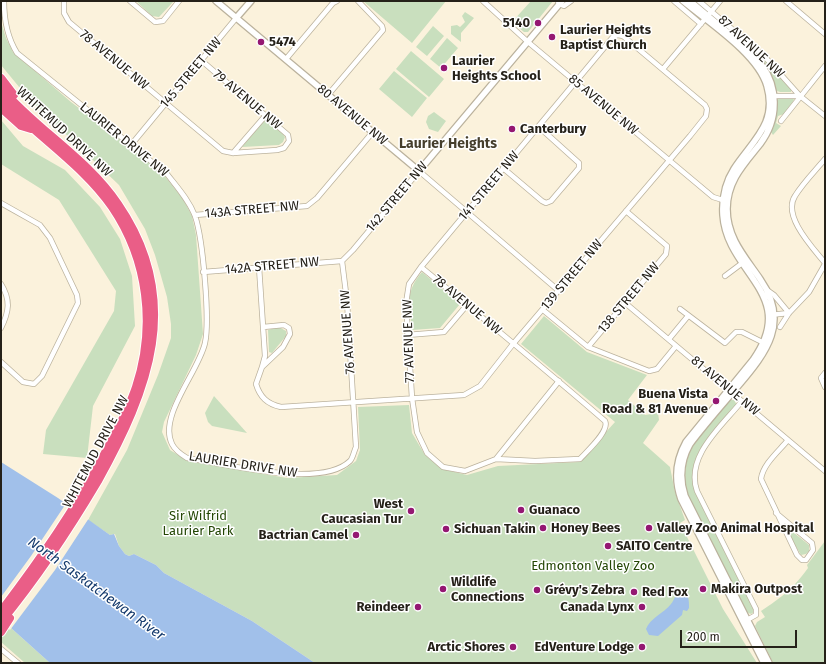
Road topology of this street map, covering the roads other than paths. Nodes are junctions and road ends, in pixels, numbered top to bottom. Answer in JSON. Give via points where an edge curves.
{"nodes":[{"id":1,"x":4,"y":1,"type":"edge"},
{"id":2,"x":64,"y":1,"type":"edge"},
{"id":3,"x":130,"y":1,"type":"edge"},
{"id":4,"x":179,"y":1,"type":"edge"},
{"id":5,"x":216,"y":1,"type":"edge"},
{"id":6,"x":251,"y":1,"type":"edge"},
{"id":7,"x":337,"y":1,"type":"edge"},
{"id":8,"x":358,"y":1,"type":"edge"},
{"id":9,"x":483,"y":1,"type":"edge"},
{"id":10,"x":572,"y":1,"type":"edge"},
{"id":11,"x":674,"y":1,"type":"edge"},
{"id":12,"x":683,"y":1,"type":"edge"},
{"id":13,"x":690,"y":1,"type":"edge"},
{"id":14,"x":699,"y":1,"type":"edge"},
{"id":15,"x":720,"y":1,"type":"edge"},
{"id":16,"x":786,"y":1,"type":"edge"},
{"id":17,"x":560,"y":2,"type":"edge"},
{"id":18,"x":237,"y":17,"type":"junction"},
{"id":19,"x":706,"y":17,"type":"junction"},
{"id":20,"x":825,"y":34,"type":"edge"},
{"id":21,"x":528,"y":42,"type":"junction"},
{"id":22,"x":286,"y":58,"type":"junction"},
{"id":23,"x":202,"y":61,"type":"junction"},
{"id":24,"x":825,"y":66,"type":"edge"},
{"id":25,"x":663,"y":69,"type":"junction"},
{"id":26,"x":1,"y":78,"type":"edge"},
{"id":27,"x":576,"y":82,"type":"junction"},
{"id":28,"x":1,"y":88,"type":"edge"},
{"id":29,"x":328,"y":95,"type":"junction"},
{"id":30,"x":772,"y":96,"type":"junction"},
{"id":31,"x":800,"y":96,"type":"junction"},
{"id":32,"x":1,"y":98,"type":"edge"},
{"id":33,"x":167,"y":103,"type":"junction"},
{"id":34,"x":1,"y":108,"type":"edge"},
{"id":35,"x":26,"y":113,"type":"junction"},
{"id":36,"x":266,"y":115,"type":"junction"},
{"id":37,"x":825,"y":116,"type":"edge"},
{"id":38,"x":781,"y":121,"type":"dead end"},
{"id":39,"x":539,"y":127,"type":"junction"},
{"id":40,"x":33,"y":129,"type":"junction"},
{"id":41,"x":372,"y":133,"type":"junction"},
{"id":42,"x":131,"y":145,"type":"junction"},
{"id":43,"x":234,"y":153,"type":"junction"},
{"id":44,"x":825,"y":159,"type":"edge"},
{"id":45,"x":669,"y":160,"type":"junction"},
{"id":46,"x":503,"y":168,"type":"junction"},
{"id":47,"x":419,"y":171,"type":"junction"},
{"id":48,"x":725,"y":201,"type":"junction"},
{"id":49,"x":1,"y":203,"type":"edge"},
{"id":50,"x":467,"y":211,"type":"junction"},
{"id":51,"x":626,"y":211,"type":"junction"},
{"id":52,"x":194,"y":215,"type":"junction"},
{"id":53,"x":342,"y":261,"type":"junction"},
{"id":54,"x":744,"y":262,"type":"junction"},
{"id":55,"x":825,"y":264,"type":"edge"},
{"id":56,"x":259,"y":267,"type":"junction"},
{"id":57,"x":421,"y":267,"type":"junction"},
{"id":58,"x":203,"y":272,"type":"junction"},
{"id":59,"x":725,"y":276,"type":"dead end"},
{"id":60,"x":1,"y":284,"type":"edge"},
{"id":61,"x":409,"y":284,"type":"joint"},
{"id":62,"x":767,"y":289,"type":"junction"},
{"id":63,"x":560,"y":291,"type":"junction"},
{"id":64,"x":624,"y":302,"type":"junction"},
{"id":65,"x":467,"y":305,"type":"junction"},
{"id":66,"x":680,"y":309,"type":"dead end"},
{"id":67,"x":543,"y":310,"type":"junction"},
{"id":68,"x":789,"y":313,"type":"junction"},
{"id":69,"x":771,"y":315,"type":"junction"},
{"id":70,"x":688,"y":316,"type":"junction"},
{"id":71,"x":264,"y":327,"type":"junction"},
{"id":72,"x":780,"y":327,"type":"dead end"},
{"id":73,"x":1,"y":328,"type":"edge"},
{"id":74,"x":407,"y":335,"type":"junction"},
{"id":75,"x":669,"y":339,"type":"junction"},
{"id":76,"x":764,"y":343,"type":"junction"},
{"id":77,"x":513,"y":344,"type":"junction"},
{"id":78,"x":676,"y":346,"type":"junction"},
{"id":79,"x":588,"y":347,"type":"junction"},
{"id":80,"x":1,"y":362,"type":"edge"},
{"id":81,"x":262,"y":367,"type":"junction"},
{"id":82,"x":825,"y":373,"type":"edge"},
{"id":83,"x":559,"y":381,"type":"junction"},
{"id":84,"x":825,"y":387,"type":"edge"},
{"id":85,"x":731,"y":391,"type":"junction"},
{"id":86,"x":412,"y":398,"type":"junction"},
{"id":87,"x":742,"y":401,"type":"junction"},
{"id":88,"x":353,"y":403,"type":"junction"},
{"id":89,"x":788,"y":440,"type":"junction"},
{"id":90,"x":496,"y":459,"type":"junction"},
{"id":91,"x":825,"y":470,"type":"edge"},
{"id":92,"x":85,"y":495,"type":"junction"},
{"id":93,"x":776,"y":514,"type":"junction"},
{"id":94,"x":18,"y":601,"type":"junction"},
{"id":95,"x":1,"y":611,"type":"edge"},
{"id":96,"x":747,"y":620,"type":"junction"},
{"id":97,"x":1,"y":622,"type":"edge"},
{"id":98,"x":1,"y":632,"type":"edge"},
{"id":99,"x":1,"y":649,"type":"edge"},
{"id":100,"x":18,"y":663,"type":"edge"},
{"id":101,"x":764,"y":663,"type":"edge"},
{"id":102,"x":769,"y":663,"type":"edge"}],
"edges":[{"from":1,"to":42,"type":"street","name":"LAURIER DRIVE NW","via":[[6,29],[17,53]]},
{"from":2,"to":33,"type":"street","name":"78 AVENUE NW","via":[[64,13],[69,22]]},
{"from":3,"to":4,"type":"street","via":[[155,22],[163,21]]},
{"from":5,"to":18,"type":"street","name":"80 AVENUE NW"},
{"from":6,"to":18,"type":"street","name":"145 STREET NW"},
{"from":7,"to":22,"type":"street"},
{"from":8,"to":29,"type":"street","via":[[383,30]]},
{"from":9,"to":21,"type":"street","name":"85 AVENUE NW"},
{"from":10,"to":17,"type":"street","name":"142 STREET NW","via":[[564,6]]},
{"from":11,"to":19,"type":"street"},
{"from":12,"to":19,"type":"street"},
{"from":13,"to":19,"type":"street"},
{"from":14,"to":19,"type":"street","name":"87 AVENUE NW"},
{"from":15,"to":19,"type":"street"},
{"from":16,"to":20,"type":"street"},
{"from":17,"to":21,"type":"street","name":"142 STREET NW"},
{"from":18,"to":22,"type":"street","name":"80 AVENUE NW"},
{"from":18,"to":23,"type":"street","name":"145 STREET NW"},
{"from":19,"to":25,"type":"street"},
{"from":19,"to":30,"type":"street","via":[[754,61]]},
{"from":19,"to":31,"type":"street","name":"87 AVENUE NW","via":[[765,57]]},
{"from":21,"to":27,"type":"street","name":"85 AVENUE NW"},
{"from":21,"to":47,"type":"street","name":"142 STREET NW"},
{"from":22,"to":29,"type":"street","name":"80 AVENUE NW"},
{"from":23,"to":33,"type":"street","name":"145 STREET NW"},
{"from":23,"to":36,"type":"street","name":"79 AVENUE NW"},
{"from":24,"to":31,"type":"street"},
{"from":25,"to":27,"type":"street","name":"141 STREET NW","via":[[623,36],[618,35]]},
{"from":25,"to":45,"type":"street","name":"139 STREET NW","via":[[708,109],[706,116]]},
{"from":26,"to":35,"type":"highway","via":[[24,106]]},
{"from":27,"to":39,"type":"street","name":"141 STREET NW"},
{"from":27,"to":45,"type":"street","name":"85 AVENUE NW"},
{"from":28,"to":35,"type":"highway","name":"WHITEMUD DRIVE NW"},
{"from":29,"to":41,"type":"street","name":"80 AVENUE NW"},
{"from":30,"to":31,"type":"street","name":"87 AVENUE NW"},
{"from":30,"to":48,"type":"street","via":[[763,129],[733,170],[727,184]]},
{"from":31,"to":37,"type":"street","name":"87 AVENUE NW"},
{"from":31,"to":38,"type":"street"},
{"from":32,"to":40,"type":"highway","name":"WHITEMUD DRIVE NW"},
{"from":33,"to":42,"type":"street","name":"145 STREET NW"},
{"from":33,"to":43,"type":"street","name":"78 AVENUE NW","via":[[223,151]]},
{"from":34,"to":40,"type":"highway","via":[[21,126]]},
{"from":35,"to":92,"type":"highway","name":"WHITEMUD DRIVE NW","via":[[86,167],[110,193],[133,230],[150,276],[154,319],[148,370],[126,426]]},
{"from":36,"to":43,"type":"street"},
{"from":36,"to":43,"type":"street","name":"79 AVENUE NW","via":[[288,135],[289,141],[284,148]]},
{"from":39,"to":46,"type":"street","name":"141 STREET NW"},
{"from":39,"to":46,"type":"street","via":[[579,162],[579,168],[551,201],[542,202]]},
{"from":40,"to":92,"type":"highway","name":"WHITEMUD DRIVE NW","via":[[91,182],[112,207],[125,228],[137,256],[146,299],[146,347],[135,388]]},
{"from":41,"to":47,"type":"street","name":"80 AVENUE NW"},
{"from":41,"to":52,"type":"street","name":"143A STREET NW","via":[[317,198],[307,206]]},
{"from":42,"to":52,"type":"street","name":"LAURIER DRIVE NW","via":[[167,174],[184,196]]},
{"from":44,"to":55,"type":"street","via":[[794,196],[792,204],[794,221]]},
{"from":45,"to":48,"type":"street","name":"85 AVENUE NW","via":[[713,197]]},
{"from":45,"to":51,"type":"street","name":"139 STREET NW"},
{"from":46,"to":50,"type":"street","name":"141 STREET NW"},
{"from":47,"to":50,"type":"street","name":"80 AVENUE NW"},
{"from":47,"to":53,"type":"street","name":"142 STREET NW"},
{"from":48,"to":54,"type":"street","via":[[723,216],[726,235],[731,247]]},
{"from":49,"to":80,"type":"street","via":[[40,225],[50,238],[77,294],[78,304],[42,376],[36,383],[25,383]]},
{"from":50,"to":57,"type":"street","name":"141 STREET NW"},
{"from":50,"to":63,"type":"street","name":"80 AVENUE NW"},
{"from":51,"to":63,"type":"street","name":"139 STREET NW"},
{"from":51,"to":64,"type":"street","name":"138 STREET NW","via":[[667,246],[666,254]]},
{"from":52,"to":58,"type":"street","name":"LAURIER DRIVE NW","via":[[199,230]]},
{"from":53,"to":56,"type":"street","name":"142A STREET NW"},
{"from":53,"to":88,"type":"street","name":"76 AVENUE NW"},
{"from":54,"to":59,"type":"street"},
{"from":54,"to":62,"type":"street"},
{"from":54,"to":69,"type":"street","via":[[762,290]]},
{"from":55,"to":68,"type":"street","via":[[810,292]]},
{"from":56,"to":58,"type":"street","name":"142A STREET NW"},
{"from":56,"to":71,"type":"street"},
{"from":57,"to":61,"type":"street","name":"141 STREET NW"},
{"from":57,"to":65,"type":"street","name":"78 AVENUE NW"},
{"from":58,"to":88,"type":"street","name":"LAURIER DRIVE NW","via":[[206,302],[205,342],[173,412],[169,428],[172,444],[179,452],[187,458],[288,475],[311,474],[340,468],[351,460],[356,446]]},
{"from":60,"to":73,"type":"street","via":[[9,303],[7,316]]},
{"from":61,"to":74,"type":"street","name":"77 AVENUE NW","via":[[406,303]]},
{"from":62,"to":68,"type":"street"},
{"from":62,"to":69,"type":"street"},
{"from":63,"to":67,"type":"street","name":"139 STREET NW"},
{"from":64,"to":75,"type":"street","name":"81 AVENUE NW"},
{"from":64,"to":79,"type":"street","name":"138 STREET NW"},
{"from":65,"to":74,"type":"street","via":[[444,332]]},
{"from":65,"to":77,"type":"street","name":"78 AVENUE NW"},
{"from":66,"to":70,"type":"street"},
{"from":67,"to":77,"type":"street","name":"139 STREET NW"},
{"from":67,"to":79,"type":"street"},
{"from":68,"to":69,"type":"street"},
{"from":68,"to":72,"type":"street"},
{"from":69,"to":76,"type":"street"},
{"from":69,"to":85,"type":"street","via":[[771,336],[764,353]]},
{"from":70,"to":75,"type":"street"},
{"from":70,"to":76,"type":"street","via":[[725,343],[736,332],[742,332]]},
{"from":71,"to":81,"type":"street","via":[[265,356]]},
{"from":71,"to":81,"type":"street","via":[[284,325],[289,328],[290,334],[283,347]]},
{"from":74,"to":86,"type":"street","name":"77 AVENUE NW"},
{"from":75,"to":78,"type":"street","name":"81 AVENUE NW"},
{"from":76,"to":85,"type":"street"},
{"from":77,"to":83,"type":"street","name":"78 AVENUE NW"},
{"from":77,"to":86,"type":"street","name":"139 STREET NW","via":[[480,386],[464,395]]},
{"from":78,"to":79,"type":"street","via":[[657,369],[649,372]]},
{"from":78,"to":85,"type":"street","name":"81 AVENUE NW"},
{"from":81,"to":88,"type":"street","via":[[256,384],[259,393],[273,405],[281,408]]},
{"from":82,"to":84,"type":"street","via":[[821,378]]},
{"from":83,"to":90,"type":"street"},
{"from":83,"to":90,"type":"street","name":"78 AVENUE NW","via":[[605,421],[605,431],[580,459]]},
{"from":85,"to":87,"type":"street","name":"81 AVENUE NW"},
{"from":85,"to":96,"type":"street","via":[[688,448],[682,463],[682,480],[686,496]]},
{"from":85,"to":101,"type":"street","via":[[683,447],[678,464],[677,482],[684,504]]},
{"from":86,"to":88,"type":"street"},
{"from":86,"to":90,"type":"street","name":"77 AVENUE NW","via":[[417,432],[427,453],[443,467],[465,471]]},
{"from":87,"to":89,"type":"street","name":"81 AVENUE NW"},
{"from":87,"to":96,"type":"street","via":[[702,450],[696,462],[694,477],[697,491],[757,612]]},
{"from":89,"to":91,"type":"street","name":"81 AVENUE NW"},
{"from":89,"to":93,"type":"street","via":[[762,473],[761,478]]},
{"from":92,"to":94,"type":"highway","name":"WHITEMUD DRIVE NW"},
{"from":92,"to":95,"type":"highway","name":"WHITEMUD DRIVE NW"},
{"from":93,"to":93,"type":"street","via":[[797,555],[806,560],[813,550],[812,543]]},
{"from":94,"to":97,"type":"highway","name":"WHITEMUD DRIVE NW"},
{"from":94,"to":98,"type":"highway","via":[[10,620]]},
{"from":96,"to":102,"type":"street"},
{"from":99,"to":100,"type":"street"}]}
